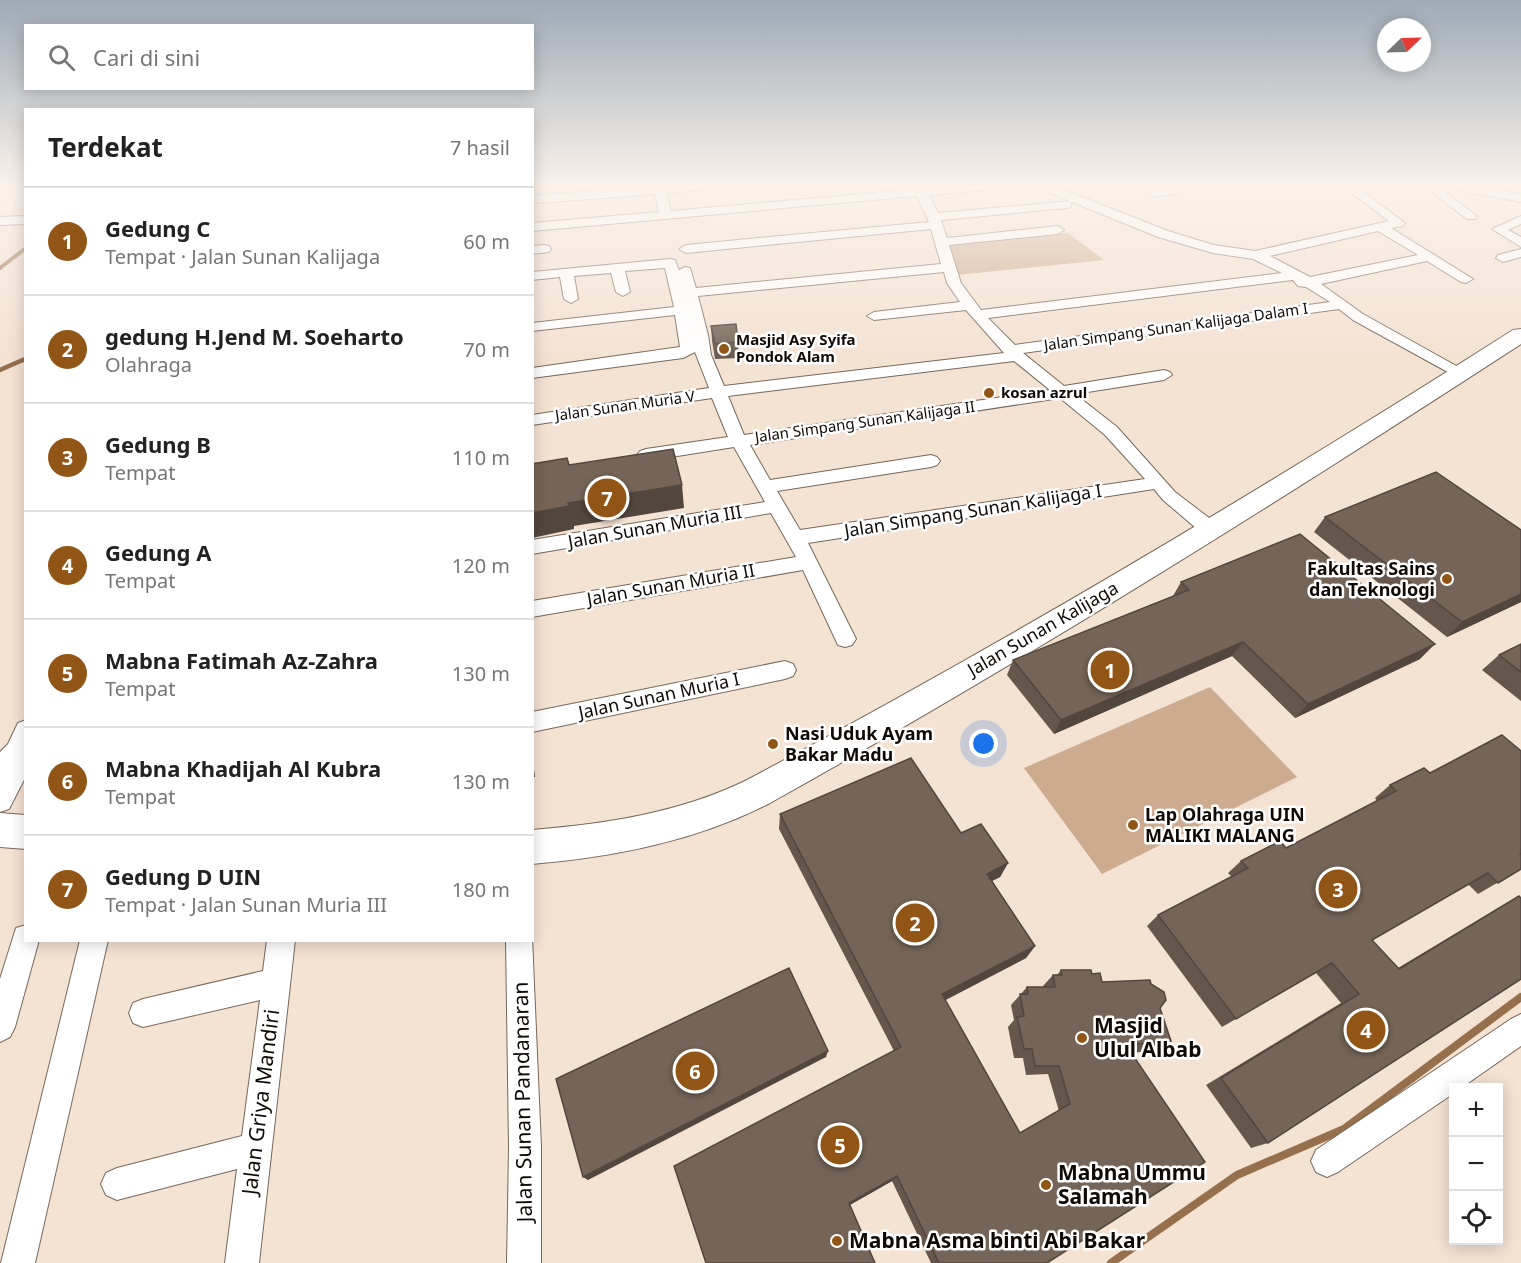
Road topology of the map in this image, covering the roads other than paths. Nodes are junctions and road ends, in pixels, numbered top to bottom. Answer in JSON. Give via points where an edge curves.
{"nodes":[{"id":1,"x":724,"y":245,"type":"edge"},
{"id":2,"x":943,"y":245,"type":"edge"},
{"id":3,"x":1199,"y":245,"type":"edge"},
{"id":4,"x":1300,"y":245,"type":"edge"},
{"id":5,"x":1409,"y":245,"type":"edge"},
{"id":6,"x":686,"y":249,"type":"dead end"},
{"id":7,"x":1521,"y":253,"type":"edge"},
{"id":8,"x":1255,"y":255,"type":"junction"},
{"id":9,"x":1429,"y":257,"type":"junction"},
{"id":10,"x":1503,"y":258,"type":"dead end"},
{"id":11,"x":617,"y":267,"type":"junction"},
{"id":12,"x":948,"y":267,"type":"junction"},
{"id":13,"x":566,"y":272,"type":"junction"},
{"id":14,"x":685,"y":272,"type":"dead end"},
{"id":15,"x":534,"y":276,"type":"edge"},
{"id":16,"x":1292,"y":276,"type":"junction"},
{"id":17,"x":1466,"y":279,"type":"dead end"},
{"id":18,"x":1311,"y":282,"type":"junction"},
{"id":19,"x":624,"y":292,"type":"dead end"},
{"id":20,"x":691,"y":293,"type":"junction"},
{"id":21,"x":571,"y":299,"type":"dead end"},
{"id":22,"x":1343,"y":304,"type":"junction"},
{"id":23,"x":681,"y":310,"type":"junction"},
{"id":24,"x":973,"y":310,"type":"junction"},
{"id":25,"x":874,"y":316,"type":"dead end"},
{"id":26,"x":534,"y":327,"type":"edge"},
{"id":27,"x":1521,"y":335,"type":"edge"},
{"id":28,"x":1011,"y":354,"type":"junction"},
{"id":29,"x":534,"y":373,"type":"edge"},
{"id":30,"x":1461,"y":373,"type":"junction"},
{"id":31,"x":1164,"y":375,"type":"dead end"},
{"id":32,"x":717,"y":392,"type":"junction"},
{"id":33,"x":1062,"y":392,"type":"junction"},
{"id":34,"x":534,"y":420,"type":"edge"},
{"id":35,"x":738,"y":440,"type":"junction"},
{"id":36,"x":624,"y":458,"type":"edge"},
{"id":37,"x":931,"y":461,"type":"dead end"},
{"id":38,"x":1153,"y":484,"type":"junction"},
{"id":39,"x":766,"y":487,"type":"junction"},
{"id":40,"x":777,"y":506,"type":"junction"},
{"id":41,"x":1210,"y":529,"type":"junction"},
{"id":42,"x":795,"y":538,"type":"junction"},
{"id":43,"x":534,"y":547,"type":"edge"},
{"id":44,"x":809,"y":562,"type":"junction"},
{"id":45,"x":534,"y":609,"type":"edge"},
{"id":46,"x":845,"y":639,"type":"dead end"},
{"id":47,"x":785,"y":670,"type":"dead end"},
{"id":48,"x":534,"y":722,"type":"edge"},
{"id":49,"x":14,"y":750,"type":"edge"},
{"id":50,"x":0,"y":801,"type":"edge"},
{"id":51,"x":0,"y":830,"type":"edge"},
{"id":52,"x":24,"y":832,"type":"edge"},
{"id":53,"x":534,"y":847,"type":"edge"},
{"id":54,"x":25,"y":942,"type":"edge"},
{"id":55,"x":94,"y":942,"type":"edge"},
{"id":56,"x":282,"y":942,"type":"edge"},
{"id":57,"x":520,"y":942,"type":"edge"},
{"id":58,"x":275,"y":982,"type":"junction"},
{"id":59,"x":143,"y":1013,"type":"dead end"},
{"id":60,"x":0,"y":1027,"type":"edge"},
{"id":61,"x":1521,"y":1029,"type":"edge"},
{"id":62,"x":256,"y":1148,"type":"junction"},
{"id":63,"x":1327,"y":1161,"type":"dead end"},
{"id":64,"x":117,"y":1184,"type":"dead end"},
{"id":65,"x":18,"y":1263,"type":"edge"},
{"id":66,"x":242,"y":1263,"type":"edge"},
{"id":67,"x":524,"y":1263,"type":"edge"}],
"edges":[{"from":1,"to":6,"type":"street"},
{"from":2,"to":12,"type":"street"},
{"from":3,"to":8,"type":"street"},
{"from":4,"to":8,"type":"street"},
{"from":5,"to":9,"type":"street"},
{"from":7,"to":10,"type":"street"},
{"from":8,"to":16,"type":"street"},
{"from":9,"to":17,"type":"street"},
{"from":9,"to":18,"type":"street"},
{"from":11,"to":13,"type":"street"},
{"from":11,"to":19,"type":"street"},
{"from":11,"to":23,"type":"street","via":[[670,263]]},
{"from":12,"to":20,"type":"street"},
{"from":12,"to":24,"type":"street"},
{"from":13,"to":15,"type":"street"},
{"from":13,"to":21,"type":"street"},
{"from":14,"to":20,"type":"street"},
{"from":16,"to":18,"type":"street"},
{"from":16,"to":24,"type":"street"},
{"from":18,"to":22,"type":"street"},
{"from":20,"to":32,"type":"street","via":[[707,335],[703,356]]},
{"from":22,"to":28,"type":"street","name":"Jalan Simpang Sunan Kalijaga Dalam I"},
{"from":22,"to":30,"type":"street","via":[[1358,317]]},
{"from":23,"to":26,"type":"street"},
{"from":23,"to":29,"type":"street","via":[[688,351]]},
{"from":24,"to":25,"type":"street"},
{"from":24,"to":28,"type":"street"},
{"from":27,"to":30,"type":"main road","name":"Jalan Sunan Kalijaga"},
{"from":28,"to":32,"type":"street","name":"Jalan Simpang Sunan Kalijaga Dalam I"},
{"from":28,"to":33,"type":"street"},
{"from":30,"to":41,"type":"main road","name":"Jalan Sunan Kalijaga"},
{"from":31,"to":33,"type":"street","name":"Jalan Simpang Sunan Kalijaga II"},
{"from":32,"to":34,"type":"street","name":"Jalan Sunan Muria V"},
{"from":32,"to":35,"type":"street"},
{"from":33,"to":35,"type":"street","name":"Jalan Simpang Sunan Kalijaga II"},
{"from":33,"to":38,"type":"street","via":[[1111,431],[1139,460]]},
{"from":35,"to":36,"type":"street","name":"Jalan Simpang Sunan Kalijaga II"},
{"from":35,"to":39,"type":"street"},
{"from":37,"to":39,"type":"street"},
{"from":38,"to":41,"type":"street"},
{"from":38,"to":42,"type":"street","name":"Jalan Simpang Sunan Kalijaga I"},
{"from":39,"to":40,"type":"street"},
{"from":40,"to":42,"type":"street"},
{"from":40,"to":43,"type":"street","name":"Jalan Sunan Muria III"},
{"from":41,"to":53,"type":"main road","name":"Jalan Sunan Kalijaga","via":[[1038,632],[744,798],[711,813],[635,833]]},
{"from":42,"to":44,"type":"street"},
{"from":44,"to":45,"type":"street","name":"Jalan Sunan Muria II"},
{"from":44,"to":46,"type":"street"},
{"from":47,"to":48,"type":"street","name":"Jalan Sunan Muria I"},
{"from":49,"to":50,"type":"street","via":[[17,769]]},
{"from":51,"to":52,"type":"main road"},
{"from":54,"to":60,"type":"street"},
{"from":55,"to":65,"type":"street"},
{"from":56,"to":58,"type":"street","name":"Jalan Griya Mandiri"},
{"from":57,"to":67,"type":"street","name":"Jalan Sunan Pandanaran"},
{"from":58,"to":59,"type":"street"},
{"from":58,"to":62,"type":"street","name":"Jalan Griya Mandiri"},
{"from":61,"to":63,"type":"street"},
{"from":62,"to":64,"type":"street"},
{"from":62,"to":66,"type":"street","name":"Jalan Griya Mandiri"}]}
